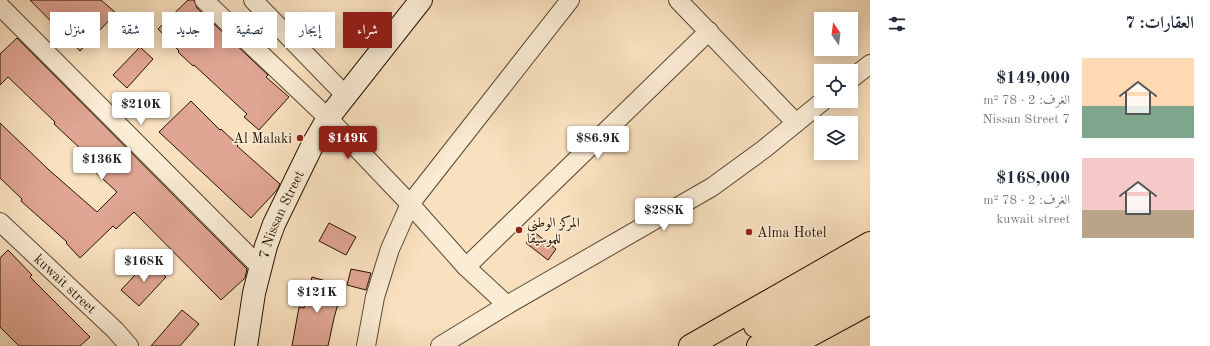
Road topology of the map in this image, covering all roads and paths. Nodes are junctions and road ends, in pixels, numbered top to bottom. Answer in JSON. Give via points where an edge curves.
{"nodes":[{"id":1,"x":204,"y":0,"type":"edge"},
{"id":2,"x":253,"y":0,"type":"edge"},
{"id":3,"x":420,"y":0,"type":"edge"},
{"id":4,"x":570,"y":0,"type":"edge"},
{"id":5,"x":678,"y":0,"type":"edge"},
{"id":6,"x":0,"y":6,"type":"edge"},
{"id":7,"x":709,"y":31,"type":"junction"},
{"id":8,"x":870,"y":64,"type":"edge"},
{"id":9,"x":858,"y":73,"type":"edge"},
{"id":10,"x":346,"y":96,"type":"junction"},
{"id":11,"x":815,"y":108,"type":"edge"},
{"id":12,"x":328,"y":118,"type":"junction"},
{"id":13,"x":796,"y":123,"type":"junction"},
{"id":14,"x":410,"y":204,"type":"junction"},
{"id":15,"x":0,"y":222,"type":"edge"},
{"id":16,"x":870,"y":243,"type":"edge"},
{"id":17,"x":870,"y":263,"type":"edge"},
{"id":18,"x":466,"y":266,"type":"junction"},
{"id":19,"x":260,"y":267,"type":"junction"},
{"id":20,"x":870,"y":282,"type":"edge"},
{"id":21,"x":870,"y":303,"type":"edge"},
{"id":22,"x":507,"y":305,"type":"junction"},
{"id":23,"x":129,"y":346,"type":"edge"},
{"id":24,"x":246,"y":346,"type":"edge"},
{"id":25,"x":366,"y":346,"type":"edge"},
{"id":26,"x":440,"y":346,"type":"edge"},
{"id":27,"x":690,"y":346,"type":"edge"},
{"id":28,"x":718,"y":346,"type":"edge"},
{"id":29,"x":758,"y":346,"type":"edge"},
{"id":30,"x":791,"y":346,"type":"edge"}],
"edges":[{"from":1,"to":12,"type":"street"},
{"from":2,"to":10,"type":"street"},
{"from":3,"to":10,"type":"main road","name":"7 Nissan Street"},
{"from":4,"to":14,"type":"street"},
{"from":5,"to":7,"type":"street"},
{"from":6,"to":19,"type":"street"},
{"from":7,"to":13,"type":"street"},
{"from":7,"to":18,"type":"street"},
{"from":8,"to":9,"type":"street"},
{"from":10,"to":12,"type":"main road","name":"7 Nissan Street"},
{"from":11,"to":13,"type":"street"},
{"from":12,"to":14,"type":"street"},
{"from":12,"to":19,"type":"main road","name":"7 Nissan Street","via":[[274,224]]},
{"from":13,"to":22,"type":"street","via":[[712,186]]},
{"from":14,"to":18,"type":"street"},
{"from":14,"to":25,"type":"street","via":[[390,249],[375,297]]},
{"from":15,"to":23,"type":"street","name":"kuwait street"},
{"from":16,"to":27,"type":"main road"},
{"from":17,"to":28,"type":"main road"},
{"from":18,"to":22,"type":"street"},
{"from":19,"to":24,"type":"main road","name":"7 Nissan Street"},
{"from":20,"to":29,"type":"main road"},
{"from":21,"to":30,"type":"main road"},
{"from":22,"to":26,"type":"street"}]}
